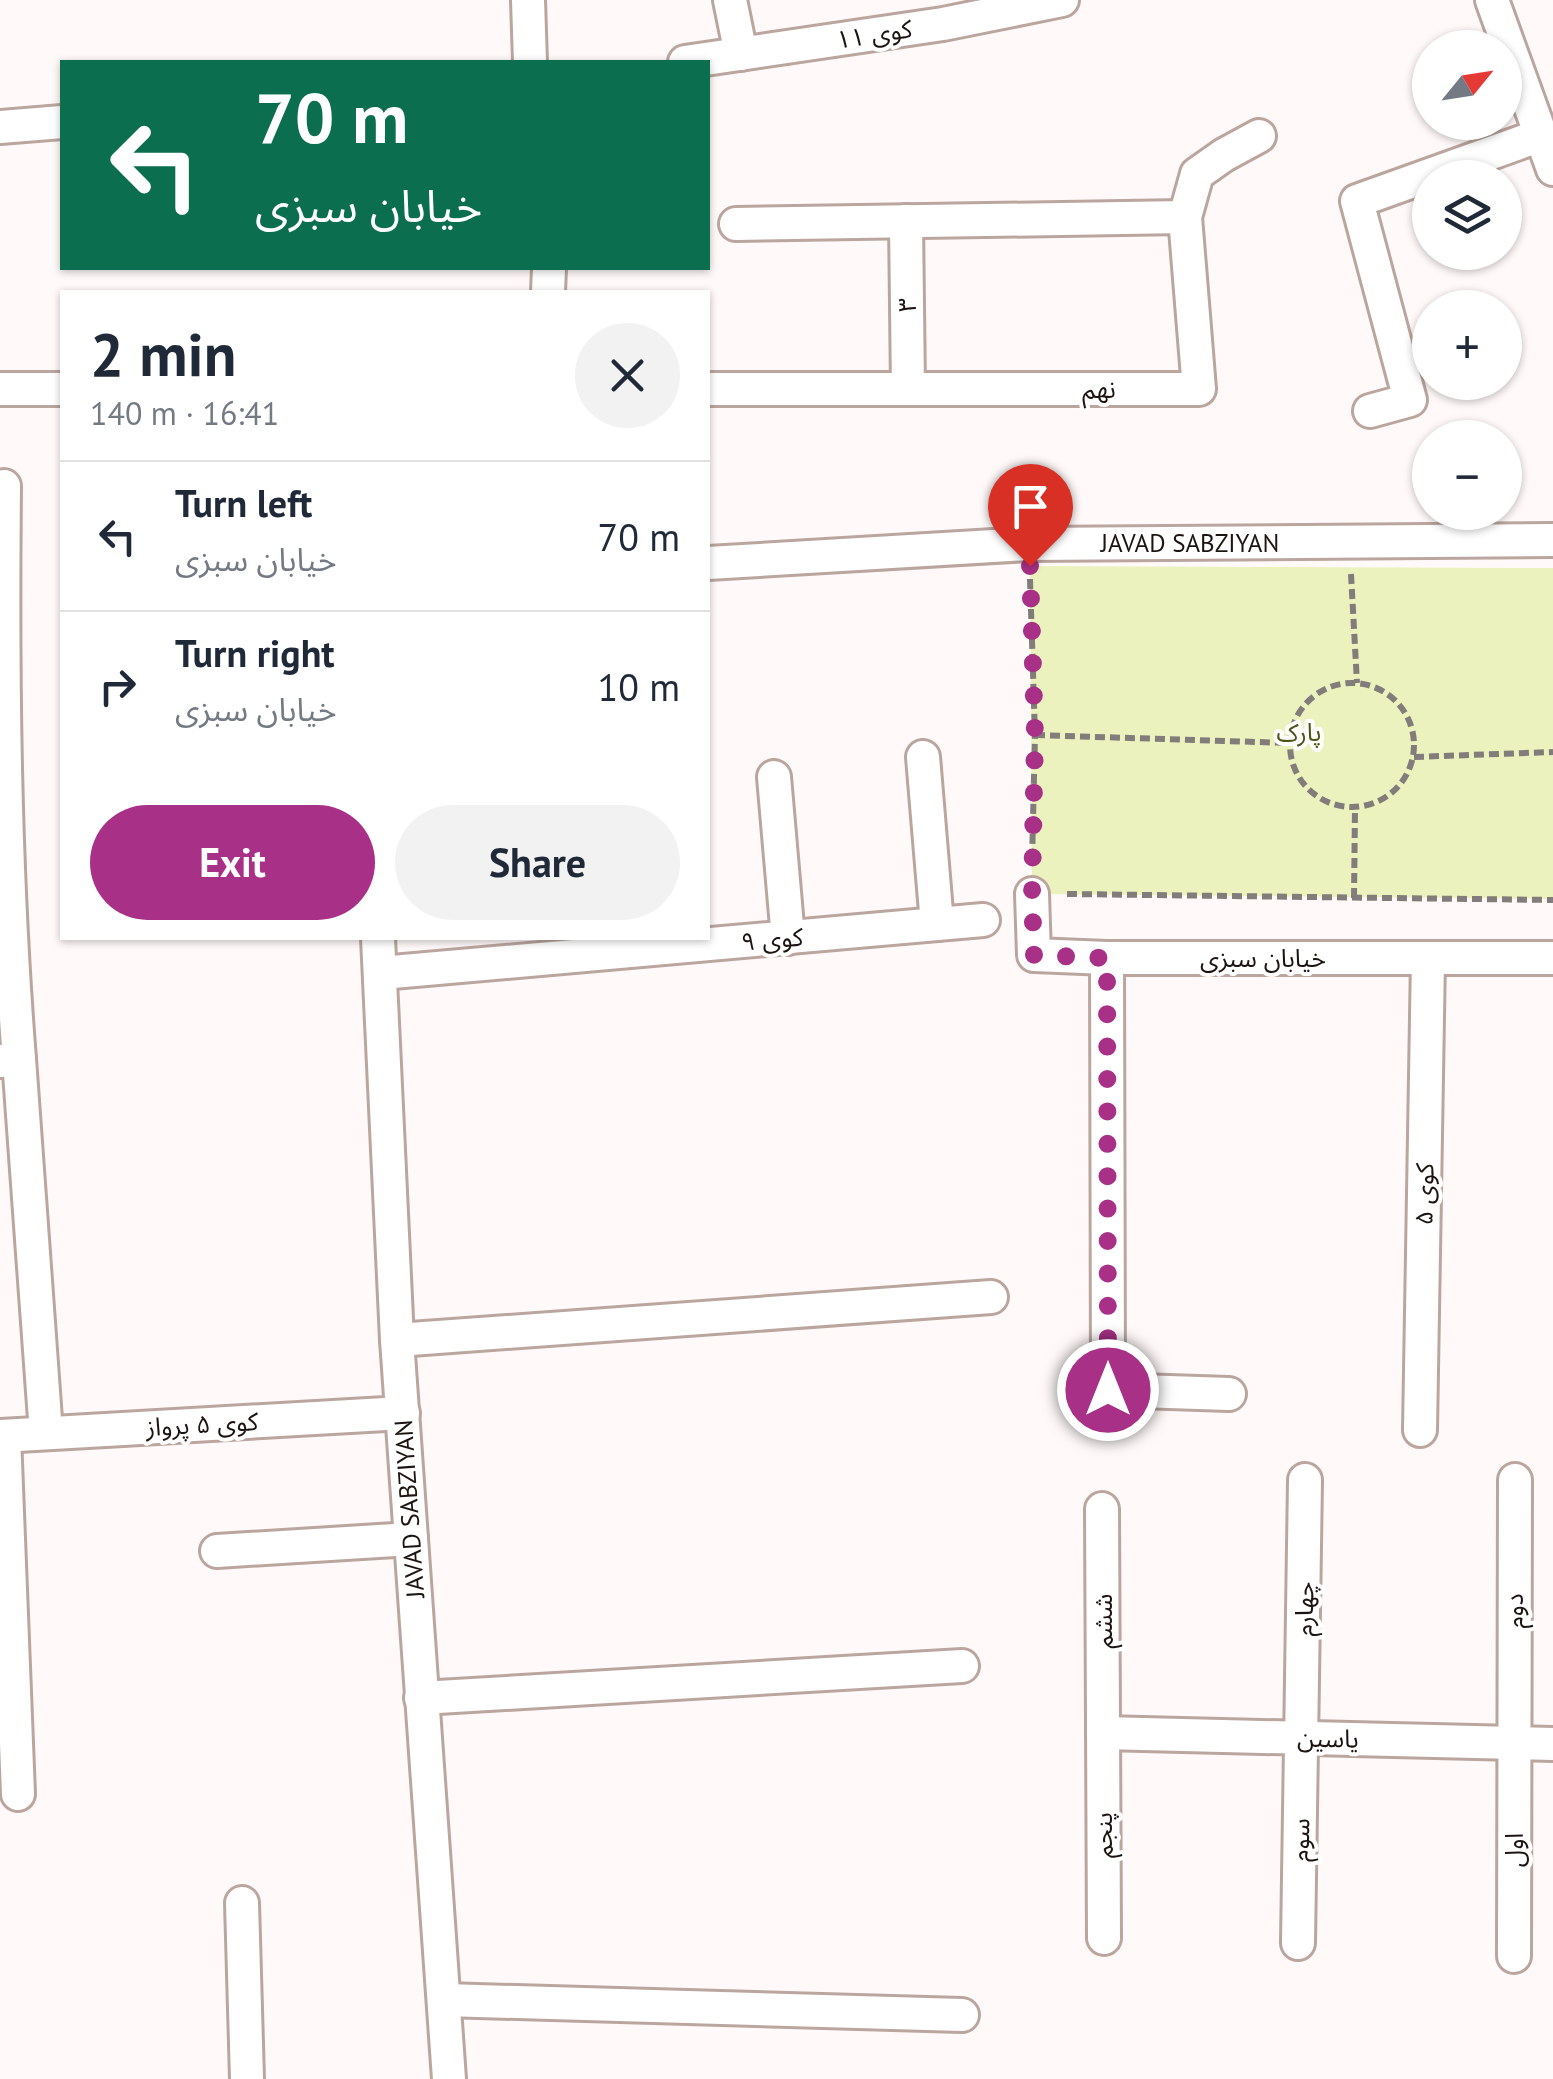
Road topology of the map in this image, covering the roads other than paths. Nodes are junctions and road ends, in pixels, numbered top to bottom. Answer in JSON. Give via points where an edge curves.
{"nodes":[{"id":1,"x":528,"y":0,"type":"edge"},
{"id":2,"x":730,"y":0,"type":"edge"},
{"id":3,"x":1062,"y":0,"type":"edge"},
{"id":4,"x":1492,"y":0,"type":"edge"},
{"id":5,"x":941,"y":12,"type":"edge"},
{"id":6,"x":741,"y":54,"type":"junction"},
{"id":7,"x":530,"y":60,"type":"edge"},
{"id":8,"x":699,"y":60,"type":"edge"},
{"id":9,"x":60,"y":122,"type":"edge"},
{"id":10,"x":0,"y":126,"type":"edge"},
{"id":11,"x":1540,"y":135,"type":"junction"},
{"id":12,"x":1259,"y":136,"type":"dead end"},
{"id":13,"x":1553,"y":169,"type":"edge"},
{"id":14,"x":1185,"y":217,"type":"junction"},
{"id":15,"x":906,"y":221,"type":"junction"},
{"id":16,"x":736,"y":224,"type":"dead end"},
{"id":17,"x":0,"y":389,"type":"edge"},
{"id":18,"x":60,"y":389,"type":"edge"},
{"id":19,"x":710,"y":390,"type":"edge"},
{"id":20,"x":908,"y":390,"type":"junction"},
{"id":21,"x":1370,"y":411,"type":"dead end"},
{"id":22,"x":4,"y":486,"type":"dead end"},
{"id":23,"x":1553,"y":540,"type":"edge"},
{"id":24,"x":710,"y":563,"type":"edge"},
{"id":25,"x":1,"y":644,"type":"edge"},
{"id":26,"x":923,"y":758,"type":"dead end"},
{"id":27,"x":774,"y":778,"type":"dead end"},
{"id":28,"x":1032,"y":894,"type":"road end"},
{"id":29,"x":983,"y":920,"type":"dead end"},
{"id":30,"x":937,"y":924,"type":"junction"},
{"id":31,"x":788,"y":938,"type":"junction"},
{"id":32,"x":378,"y":940,"type":"edge"},
{"id":33,"x":642,"y":944,"type":"edge"},
{"id":34,"x":1107,"y":958,"type":"junction"},
{"id":35,"x":1428,"y":958,"type":"junction"},
{"id":36,"x":1553,"y":958,"type":"edge"},
{"id":37,"x":381,"y":973,"type":"junction"},
{"id":38,"x":9,"y":1060,"type":"edge"},
{"id":39,"x":991,"y":1297,"type":"dead end"},
{"id":40,"x":398,"y":1340,"type":"junction"},
{"id":41,"x":1229,"y":1394,"type":"dead end"},
{"id":42,"x":403,"y":1413,"type":"junction"},
{"id":43,"x":1420,"y":1430,"type":"dead end"},
{"id":44,"x":46,"y":1433,"type":"junction"},
{"id":45,"x":2,"y":1436,"type":"edge"},
{"id":46,"x":1305,"y":1480,"type":"dead end"},
{"id":47,"x":1514,"y":1480,"type":"dead end"},
{"id":48,"x":1102,"y":1509,"type":"dead end"},
{"id":49,"x":412,"y":1539,"type":"junction"},
{"id":50,"x":217,"y":1551,"type":"dead end"},
{"id":51,"x":962,"y":1666,"type":"dead end"},
{"id":52,"x":421,"y":1698,"type":"junction"},
{"id":53,"x":1103,"y":1733,"type":"junction"},
{"id":54,"x":1302,"y":1738,"type":"junction"},
{"id":55,"x":1514,"y":1743,"type":"junction"},
{"id":56,"x":1553,"y":1744,"type":"edge"},
{"id":57,"x":18,"y":1794,"type":"dead end"},
{"id":58,"x":242,"y":1903,"type":"dead end"},
{"id":59,"x":1104,"y":1938,"type":"dead end"},
{"id":60,"x":1298,"y":1942,"type":"dead end"},
{"id":61,"x":1514,"y":1956,"type":"dead end"},
{"id":62,"x":445,"y":2000,"type":"junction"},
{"id":63,"x":962,"y":2014,"type":"dead end"},
{"id":64,"x":247,"y":2079,"type":"edge"},
{"id":65,"x":449,"y":2079,"type":"edge"}],
"edges":[{"from":1,"to":7,"type":"street"},
{"from":2,"to":6,"type":"street"},
{"from":3,"to":5,"type":"street","name":"کوی ۱۱"},
{"from":4,"to":11,"type":"street"},
{"from":5,"to":6,"type":"street","name":"کوی ۱۱"},
{"from":6,"to":8,"type":"street","name":"کوی ۱۱"},
{"from":9,"to":10,"type":"street"},
{"from":11,"to":13,"type":"street"},
{"from":11,"to":21,"type":"street","via":[[1357,202],[1410,400]]},
{"from":12,"to":14,"type":"street","name":"نهم","via":[[1197,174]]},
{"from":14,"to":15,"type":"street"},
{"from":14,"to":20,"type":"street","name":"نهم","via":[[1199,390]]},
{"from":15,"to":16,"type":"street"},
{"from":15,"to":20,"type":"street","name":"۳"},
{"from":17,"to":18,"type":"street"},
{"from":19,"to":20,"type":"street","name":"نهم"},
{"from":22,"to":25,"type":"street"},
{"from":23,"to":24,"type":"street","name":"JAVAD SABZIYAN","via":[[1028,544]]},
{"from":25,"to":38,"type":"street"},
{"from":26,"to":30,"type":"street"},
{"from":27,"to":31,"type":"street"},
{"from":28,"to":34,"type":"street","name":"خیابان سبزی","via":[[1034,955]]},
{"from":29,"to":30,"type":"street","name":"کوی ۹"},
{"from":30,"to":31,"type":"street","name":"کوی ۹"},
{"from":31,"to":33,"type":"street","name":"کوی ۹"},
{"from":32,"to":37,"type":"street","name":"JAVAD SABZIYAN"},
{"from":33,"to":37,"type":"street","name":"کوی ۹"},
{"from":34,"to":35,"type":"street","name":"خیابان سبزی"},
{"from":34,"to":41,"type":"street","via":[[1108,1390]]},
{"from":35,"to":36,"type":"street","name":"خیابان سبزی"},
{"from":35,"to":43,"type":"street","name":"کوی ۵"},
{"from":37,"to":40,"type":"street","name":"JAVAD SABZIYAN"},
{"from":38,"to":44,"type":"street"},
{"from":39,"to":40,"type":"street"},
{"from":40,"to":42,"type":"street","name":"JAVAD SABZIYAN"},
{"from":42,"to":44,"type":"street","name":"کوی ۵ پرواز"},
{"from":42,"to":49,"type":"street","name":"JAVAD SABZIYAN"},
{"from":44,"to":45,"type":"street","name":"کوی ۵ پرواز"},
{"from":45,"to":57,"type":"street"},
{"from":46,"to":54,"type":"street","name":"چهارم"},
{"from":47,"to":55,"type":"street","name":"دوم"},
{"from":48,"to":53,"type":"street","name":"ششم"},
{"from":49,"to":50,"type":"street"},
{"from":49,"to":52,"type":"street","name":"JAVAD SABZIYAN"},
{"from":51,"to":52,"type":"street"},
{"from":52,"to":62,"type":"street","name":"JAVAD SABZIYAN"},
{"from":53,"to":54,"type":"street","name":"یاسین"},
{"from":53,"to":59,"type":"street","name":"پنجم"},
{"from":54,"to":55,"type":"street","name":"یاسین"},
{"from":54,"to":60,"type":"street","name":"سوم"},
{"from":55,"to":56,"type":"street","name":"یاسین"},
{"from":55,"to":61,"type":"street","name":"اول"},
{"from":58,"to":64,"type":"street"},
{"from":62,"to":63,"type":"street"},
{"from":62,"to":65,"type":"street","name":"JAVAD SABZIYAN"}]}
